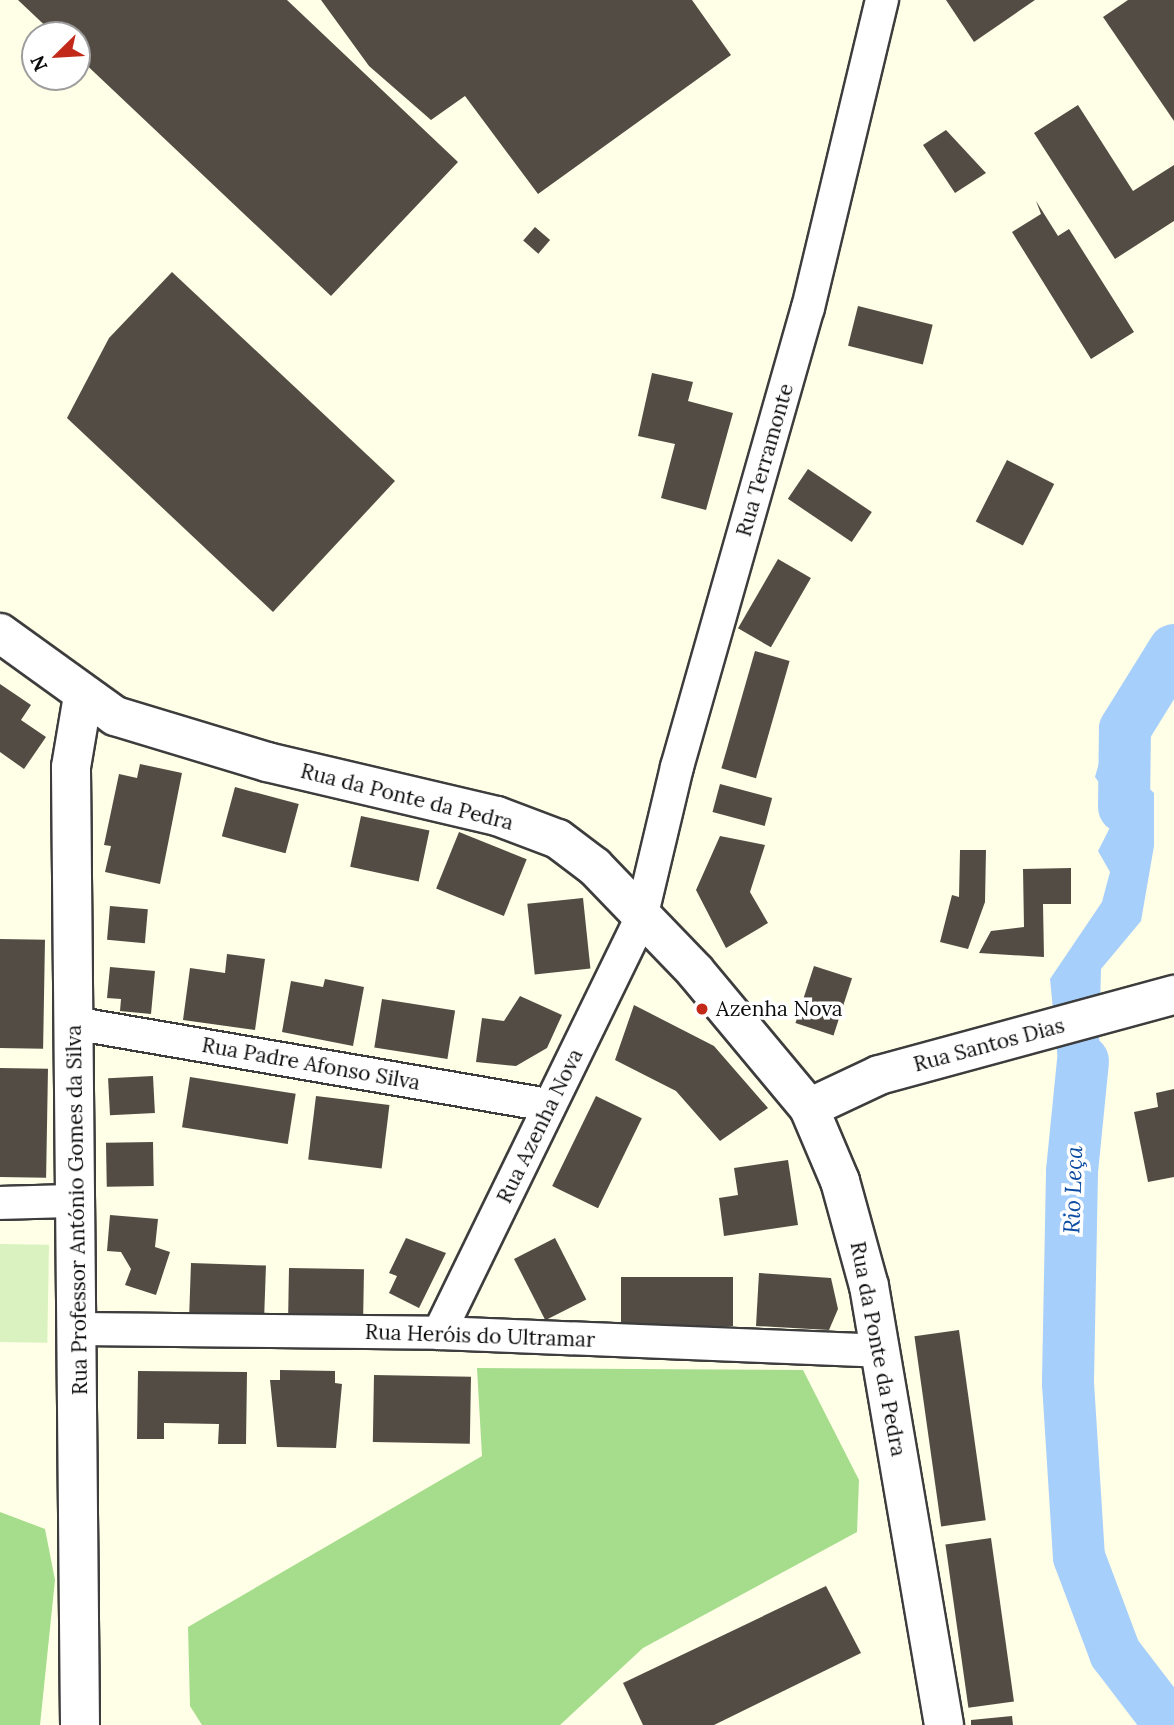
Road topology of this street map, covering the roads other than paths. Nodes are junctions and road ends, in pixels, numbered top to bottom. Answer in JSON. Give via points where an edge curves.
{"nodes":[{"id":1,"x":882,"y":0,"type":"edge"},
{"id":2,"x":0,"y":633,"type":"edge"},
{"id":3,"x":83,"y":696,"type":"junction"},
{"id":4,"x":641,"y":918,"type":"junction"},
{"id":5,"x":1174,"y":995,"type":"edge"},
{"id":6,"x":73,"y":1023,"type":"junction"},
{"id":7,"x":549,"y":1105,"type":"junction"},
{"id":8,"x":809,"y":1108,"type":"junction"},
{"id":9,"x":72,"y":1201,"type":"junction"},
{"id":10,"x":0,"y":1203,"type":"edge"},
{"id":11,"x":79,"y":1329,"type":"junction"},
{"id":12,"x":439,"y":1333,"type":"junction"},
{"id":13,"x":880,"y":1351,"type":"junction"},
{"id":14,"x":80,"y":1725,"type":"edge"},
{"id":15,"x":944,"y":1725,"type":"edge"}],
"edges":[{"from":1,"to":4,"type":"street","name":"Rua Terramonte","via":[[808,308],[677,767]]},
{"from":2,"to":3,"type":"street","name":"Rua da Ponte da Pedra"},
{"from":3,"to":4,"type":"street","name":"Rua da Ponte da Pedra","via":[[170,734],[497,816],[558,839],[595,867]]},
{"from":3,"to":6,"type":"street","name":"Rua Professor António Gomes da Silva","via":[[71,767]]},
{"from":4,"to":7,"type":"street","name":"Rua Azenha Nova"},
{"from":4,"to":8,"type":"street","name":"Rua da Ponte da Pedra","via":[[695,971]]},
{"from":5,"to":8,"type":"street","name":"Rua Santos Dias","via":[[879,1075]]},
{"from":6,"to":7,"type":"street","name":"Rua Padre Afonso Silva"},
{"from":6,"to":9,"type":"street","name":"Rua Professor António Gomes da Silva"},
{"from":7,"to":12,"type":"street","name":"Rua Azenha Nova"},
{"from":8,"to":13,"type":"street","name":"Rua da Ponte da Pedra","via":[[840,1181]]},
{"from":9,"to":10,"type":"street"},
{"from":9,"to":11,"type":"street","name":"Rua Professor António Gomes da Silva"},
{"from":11,"to":12,"type":"street","name":"Rua Heróis do Ultramar"},
{"from":11,"to":14,"type":"street","name":"Rua Professor António Gomes da Silva"},
{"from":12,"to":13,"type":"street","name":"Rua Heróis do Ultramar"},
{"from":13,"to":15,"type":"street","name":"Rua da Ponte da Pedra"}]}
